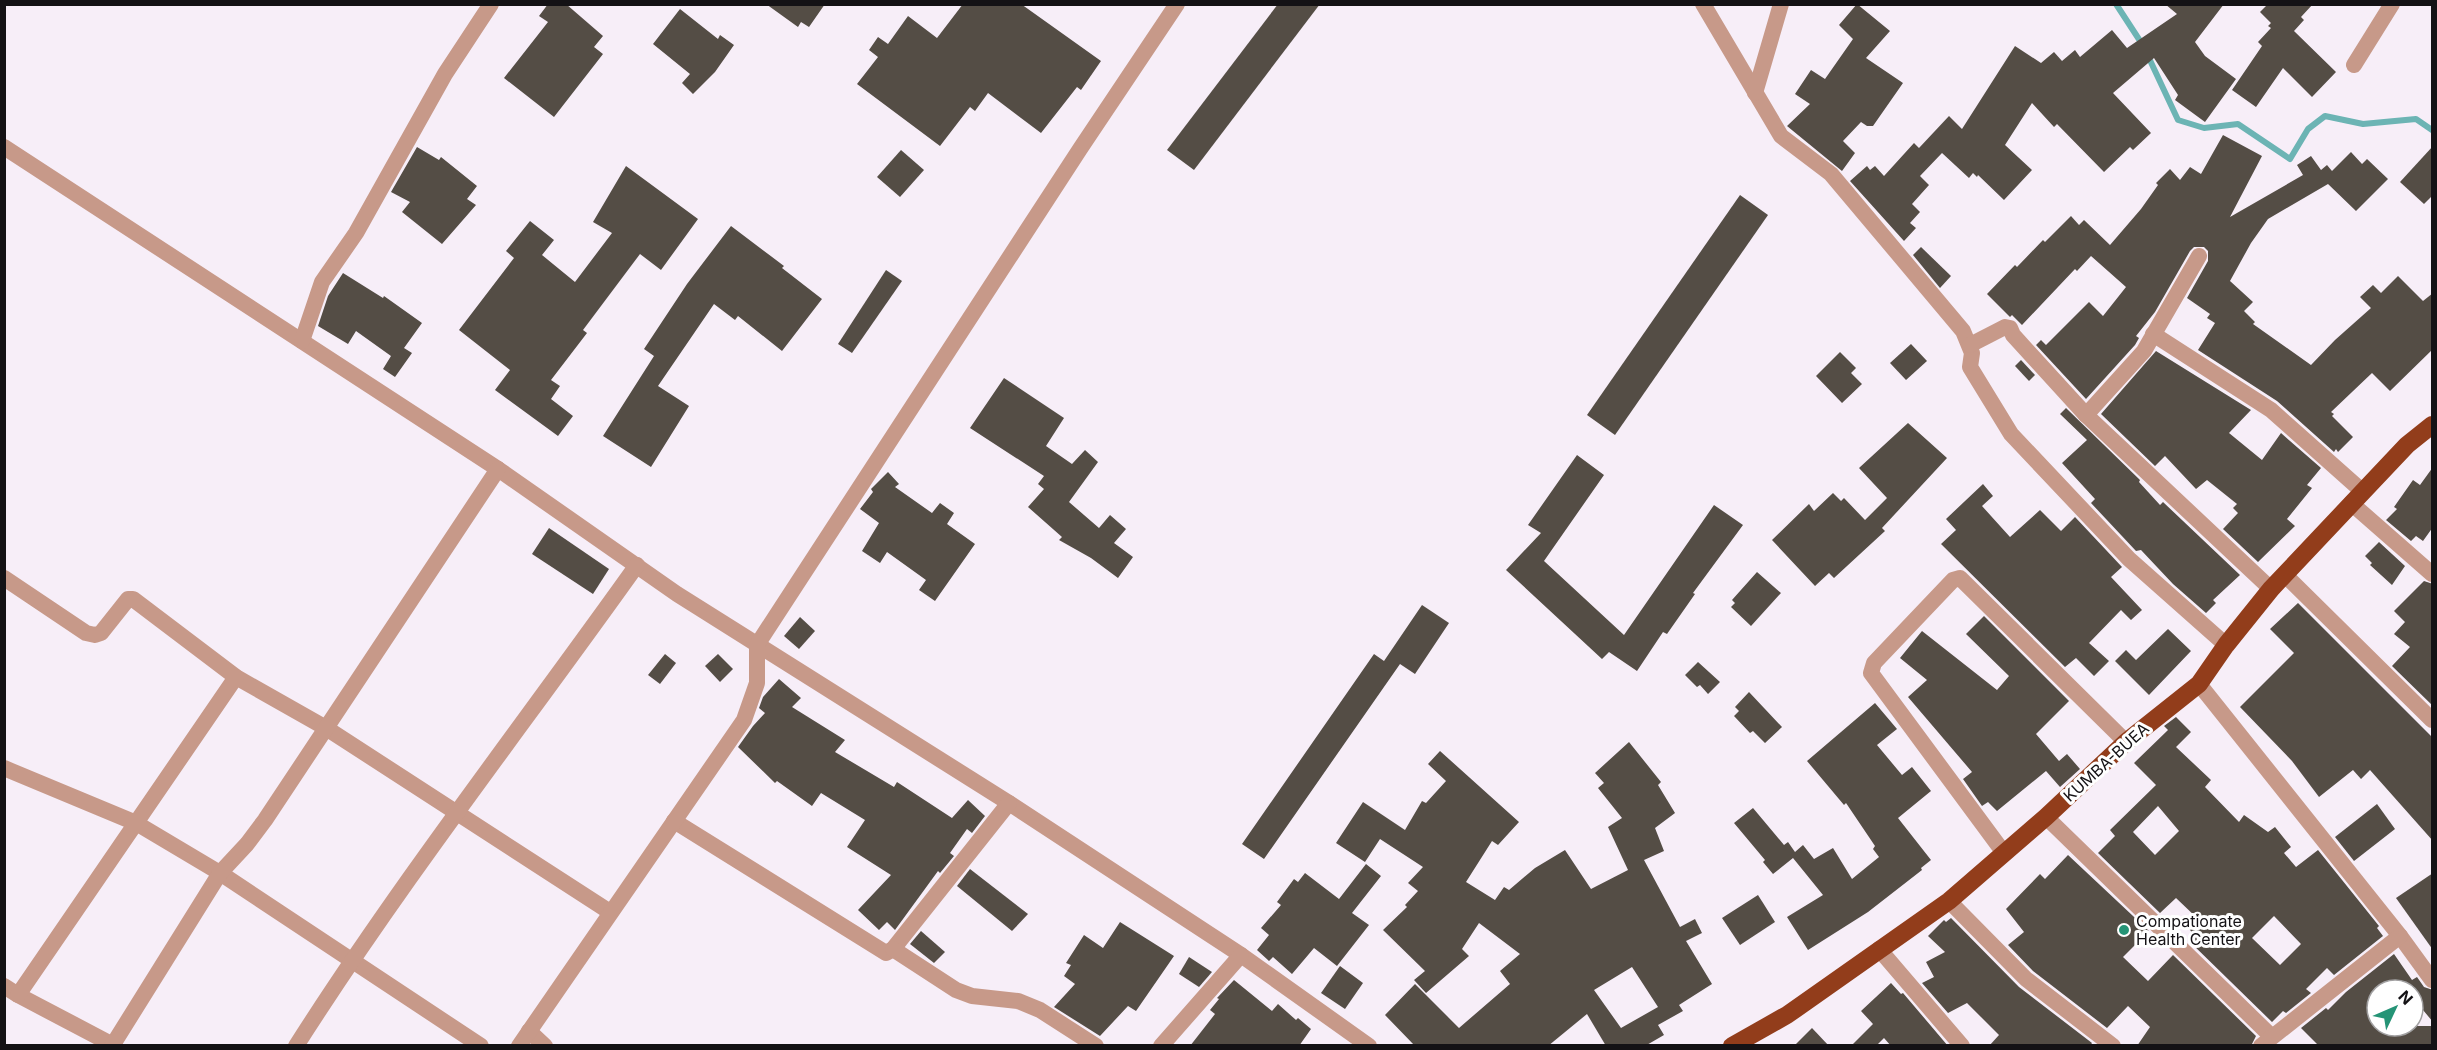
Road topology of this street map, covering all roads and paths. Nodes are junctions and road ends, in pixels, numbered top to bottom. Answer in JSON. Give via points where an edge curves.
{"nodes":[{"id":1,"x":491,"y":4,"type":"edge"},
{"id":2,"x":1177,"y":4,"type":"edge"},
{"id":3,"x":1703,"y":4,"type":"edge"},
{"id":4,"x":1781,"y":4,"type":"edge"},
{"id":5,"x":2392,"y":4,"type":"edge"},
{"id":6,"x":2354,"y":65,"type":"dead end"},
{"id":7,"x":1755,"y":93,"type":"junction"},
{"id":8,"x":4,"y":147,"type":"edge"},
{"id":9,"x":2199,"y":256,"type":"dead end"},
{"id":10,"x":2153,"y":334,"type":"junction"},
{"id":11,"x":302,"y":341,"type":"junction"},
{"id":12,"x":1970,"y":345,"type":"junction"},
{"id":13,"x":2086,"y":415,"type":"junction"},
{"id":14,"x":2433,"y":425,"type":"edge"},
{"id":15,"x":498,"y":469,"type":"junction"},
{"id":16,"x":2357,"y":497,"type":"junction"},
{"id":17,"x":636,"y":564,"type":"junction"},
{"id":18,"x":2433,"y":574,"type":"edge"},
{"id":19,"x":2285,"y":575,"type":"junction"},
{"id":20,"x":4,"y":578,"type":"edge"},
{"id":21,"x":2271,"y":589,"type":"junction"},
{"id":22,"x":757,"y":645,"type":"junction"},
{"id":23,"x":2226,"y":645,"type":"junction"},
{"id":24,"x":236,"y":677,"type":"junction"},
{"id":25,"x":2199,"y":684,"type":"junction"},
{"id":26,"x":2433,"y":720,"type":"edge"},
{"id":27,"x":326,"y":728,"type":"junction"},
{"id":28,"x":2126,"y":742,"type":"junction"},
{"id":29,"x":4,"y":768,"type":"edge"},
{"id":30,"x":1009,"y":803,"type":"junction"},
{"id":31,"x":456,"y":814,"type":"junction"},
{"id":32,"x":2046,"y":817,"type":"junction"},
{"id":33,"x":674,"y":821,"type":"junction"},
{"id":34,"x":136,"y":823,"type":"junction"},
{"id":35,"x":2004,"y":853,"type":"junction"},
{"id":36,"x":220,"y":873,"type":"junction"},
{"id":37,"x":1949,"y":902,"type":"junction"},
{"id":38,"x":610,"y":912,"type":"junction"},
{"id":39,"x":2400,"y":936,"type":"junction"},
{"id":40,"x":893,"y":949,"type":"junction"},
{"id":41,"x":1879,"y":949,"type":"junction"},
{"id":42,"x":1241,"y":955,"type":"junction"},
{"id":43,"x":352,"y":961,"type":"junction"},
{"id":44,"x":2433,"y":980,"type":"edge"},
{"id":45,"x":11,"y":991,"type":"edge"},
{"id":46,"x":529,"y":1031,"type":"junction"},
{"id":47,"x":2266,"y":1041,"type":"edge"},
{"id":48,"x":1745,"y":1043,"type":"edge"},
{"id":49,"x":113,"y":1045,"type":"edge"},
{"id":50,"x":296,"y":1046,"type":"edge"},
{"id":51,"x":481,"y":1046,"type":"edge"},
{"id":52,"x":519,"y":1046,"type":"edge"},
{"id":53,"x":545,"y":1046,"type":"edge"},
{"id":54,"x":1096,"y":1046,"type":"edge"},
{"id":55,"x":1161,"y":1046,"type":"edge"},
{"id":56,"x":1369,"y":1046,"type":"edge"},
{"id":57,"x":1962,"y":1046,"type":"edge"},
{"id":58,"x":2113,"y":1046,"type":"edge"}],
"edges":[{"from":1,"to":11,"type":"street","via":[[445,74],[356,233],[322,282]]},
{"from":2,"to":22,"type":"street"},
{"from":3,"to":7,"type":"street"},
{"from":4,"to":7,"type":"street"},
{"from":5,"to":6,"type":"street"},
{"from":7,"to":12,"type":"street","via":[[1781,136],[1843,187],[1963,331]]},
{"from":8,"to":11,"type":"street"},
{"from":9,"to":10,"type":"street"},
{"from":10,"to":13,"type":"street","via":[[2144,351]]},
{"from":10,"to":16,"type":"street","via":[[2271,410]]},
{"from":11,"to":15,"type":"street"},
{"from":12,"to":13,"type":"street","via":[[2010,328]]},
{"from":12,"to":23,"type":"street","via":[[1970,367],[2011,434],[2129,559]]},
{"from":13,"to":21,"type":"street"},
{"from":14,"to":16,"type":"highway","name":"KUMBA-BUEA","via":[[2407,445]]},
{"from":15,"to":17,"type":"street"},
{"from":15,"to":27,"type":"street"},
{"from":16,"to":18,"type":"street"},
{"from":16,"to":19,"type":"highway","name":"KUMBA-BUEA"},
{"from":17,"to":22,"type":"street"},
{"from":17,"to":31,"type":"street"},
{"from":19,"to":21,"type":"highway","name":"KUMBA-BUEA"},
{"from":19,"to":26,"type":"street"},
{"from":20,"to":24,"type":"street","via":[[86,633],[95,635],[101,633],[128,599],[133,599]]},
{"from":21,"to":23,"type":"highway","name":"KUMBA-BUEA"},
{"from":22,"to":30,"type":"street"},
{"from":22,"to":33,"type":"street","via":[[757,683],[744,720]]},
{"from":23,"to":25,"type":"highway","name":"KUMBA-BUEA"},
{"from":24,"to":27,"type":"street"},
{"from":24,"to":34,"type":"street"},
{"from":25,"to":28,"type":"highway","name":"KUMBA-BUEA"},
{"from":25,"to":39,"type":"street"},
{"from":27,"to":31,"type":"street"},
{"from":27,"to":36,"type":"street","via":[[265,820]]},
{"from":28,"to":32,"type":"highway","name":"KUMBA-BUEA"},
{"from":28,"to":35,"type":"street","via":[[1960,578],[1953,580],[1874,663],[1871,673]]},
{"from":29,"to":34,"type":"street"},
{"from":30,"to":40,"type":"street"},
{"from":30,"to":42,"type":"street"},
{"from":31,"to":38,"type":"street"},
{"from":31,"to":43,"type":"street"},
{"from":32,"to":35,"type":"highway","name":"KUMBA-BUEA"},
{"from":32,"to":47,"type":"street"},
{"from":33,"to":38,"type":"street"},
{"from":33,"to":40,"type":"street","via":[[877,949],[886,953]]},
{"from":34,"to":36,"type":"street"},
{"from":34,"to":45,"type":"street"},
{"from":35,"to":37,"type":"highway","name":"KUMBA-BUEA"},
{"from":36,"to":43,"type":"street"},
{"from":36,"to":49,"type":"street"},
{"from":37,"to":41,"type":"highway","name":"KUMBA-BUEA"},
{"from":37,"to":58,"type":"street","via":[[2026,979]]},
{"from":38,"to":46,"type":"street"},
{"from":39,"to":44,"type":"street"},
{"from":39,"to":47,"type":"street"},
{"from":40,"to":54,"type":"street","via":[[956,990],[972,996],[1018,1001]]},
{"from":41,"to":48,"type":"highway","name":"KUMBA-BUEA"},
{"from":41,"to":57,"type":"street"},
{"from":42,"to":55,"type":"street"},
{"from":42,"to":56,"type":"street"},
{"from":43,"to":50,"type":"street"},
{"from":43,"to":51,"type":"street"},
{"from":45,"to":49,"type":"street"},
{"from":46,"to":52,"type":"street"},
{"from":46,"to":53,"type":"street"}]}
